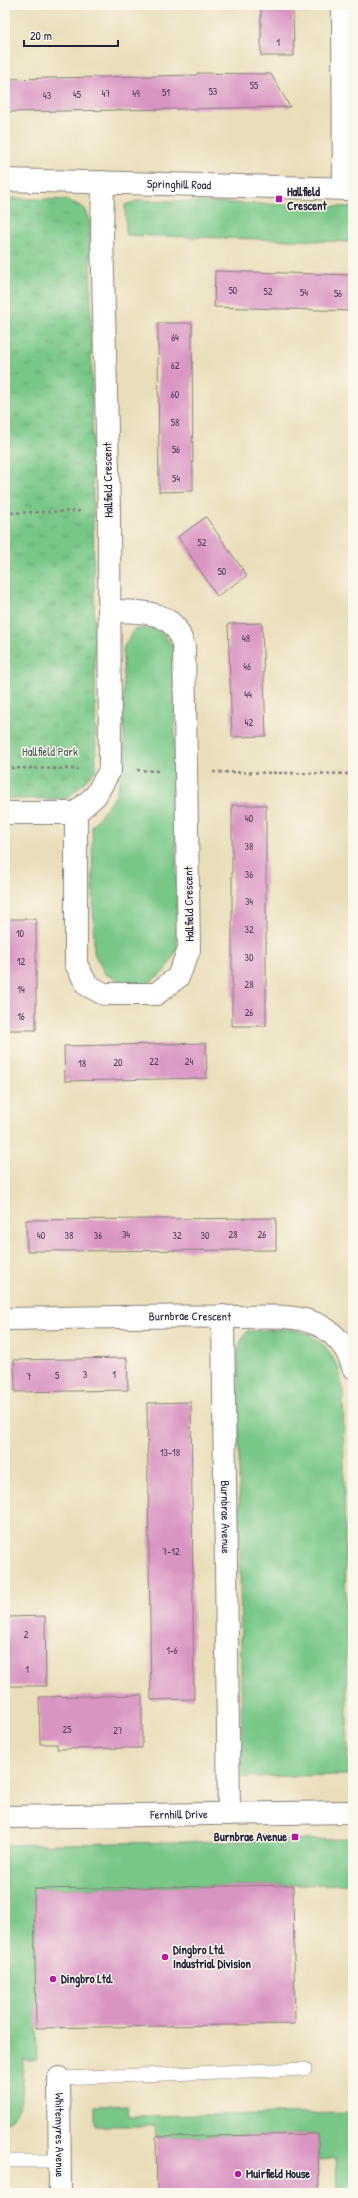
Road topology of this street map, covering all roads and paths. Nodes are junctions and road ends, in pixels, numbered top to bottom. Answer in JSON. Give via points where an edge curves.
{"nodes":[{"id":1,"x":343,"y":5,"type":"edge"},
{"id":2,"x":5,"y":180,"type":"edge"},
{"id":3,"x":103,"y":182,"type":"junction"},
{"id":4,"x":349,"y":189,"type":"edge"},
{"id":5,"x":109,"y":510,"type":"junction"},
{"id":6,"x":5,"y":513,"type":"edge"},
{"id":7,"x":110,"y":611,"type":"junction"},
{"id":8,"x":5,"y":813,"type":"edge"},
{"id":9,"x":76,"y":813,"type":"junction"},
{"id":10,"x":223,"y":1316,"type":"junction"},
{"id":11,"x":5,"y":1318,"type":"edge"},
{"id":12,"x":352,"y":1358,"type":"edge"},
{"id":13,"x":353,"y":1812,"type":"edge"},
{"id":14,"x":229,"y":1814,"type":"junction"},
{"id":15,"x":5,"y":1817,"type":"edge"},
{"id":16,"x":304,"y":2070,"type":"dead end"},
{"id":17,"x":59,"y":2078,"type":"joint"},
{"id":18,"x":5,"y":2161,"type":"edge"},
{"id":19,"x":60,"y":2161,"type":"junction"},
{"id":20,"x":60,"y":2193,"type":"edge"}],
"edges":[{"from":1,"to":4,"type":"street"},
{"from":2,"to":3,"type":"street","name":"Springhill Road"},
{"from":3,"to":4,"type":"street","name":"Springhill Road"},
{"from":3,"to":5,"type":"street","name":"Hallfield Crescent"},
{"from":5,"to":6,"type":"path"},
{"from":5,"to":7,"type":"street","name":"Hallfield Crescent"},
{"from":7,"to":9,"type":"street","name":"Hallfield Crescent","via":[[110,770],[96,795]]},
{"from":7,"to":9,"type":"street","name":"Hallfield Crescent","via":[[160,615],[176,627],[184,647],[189,950],[178,977],[156,994],[104,994],[87,985],[76,964]]},
{"from":8,"to":9,"type":"street"},
{"from":10,"to":11,"type":"street","name":"Burnbrae Crescent"},
{"from":10,"to":12,"type":"street","name":"Burnbrae Crescent","via":[[294,1318],[315,1323],[335,1336]]},
{"from":10,"to":14,"type":"street","name":"Burnbrae Avenue"},
{"from":13,"to":14,"type":"street","name":"Fernhill Drive"},
{"from":14,"to":15,"type":"street","name":"Fernhill Drive"},
{"from":16,"to":17,"type":"lane"},
{"from":17,"to":19,"type":"street","name":"Whitemyres Avenue"},
{"from":18,"to":19,"type":"lane"},
{"from":19,"to":20,"type":"street","name":"Whitemyres Avenue"}]}
